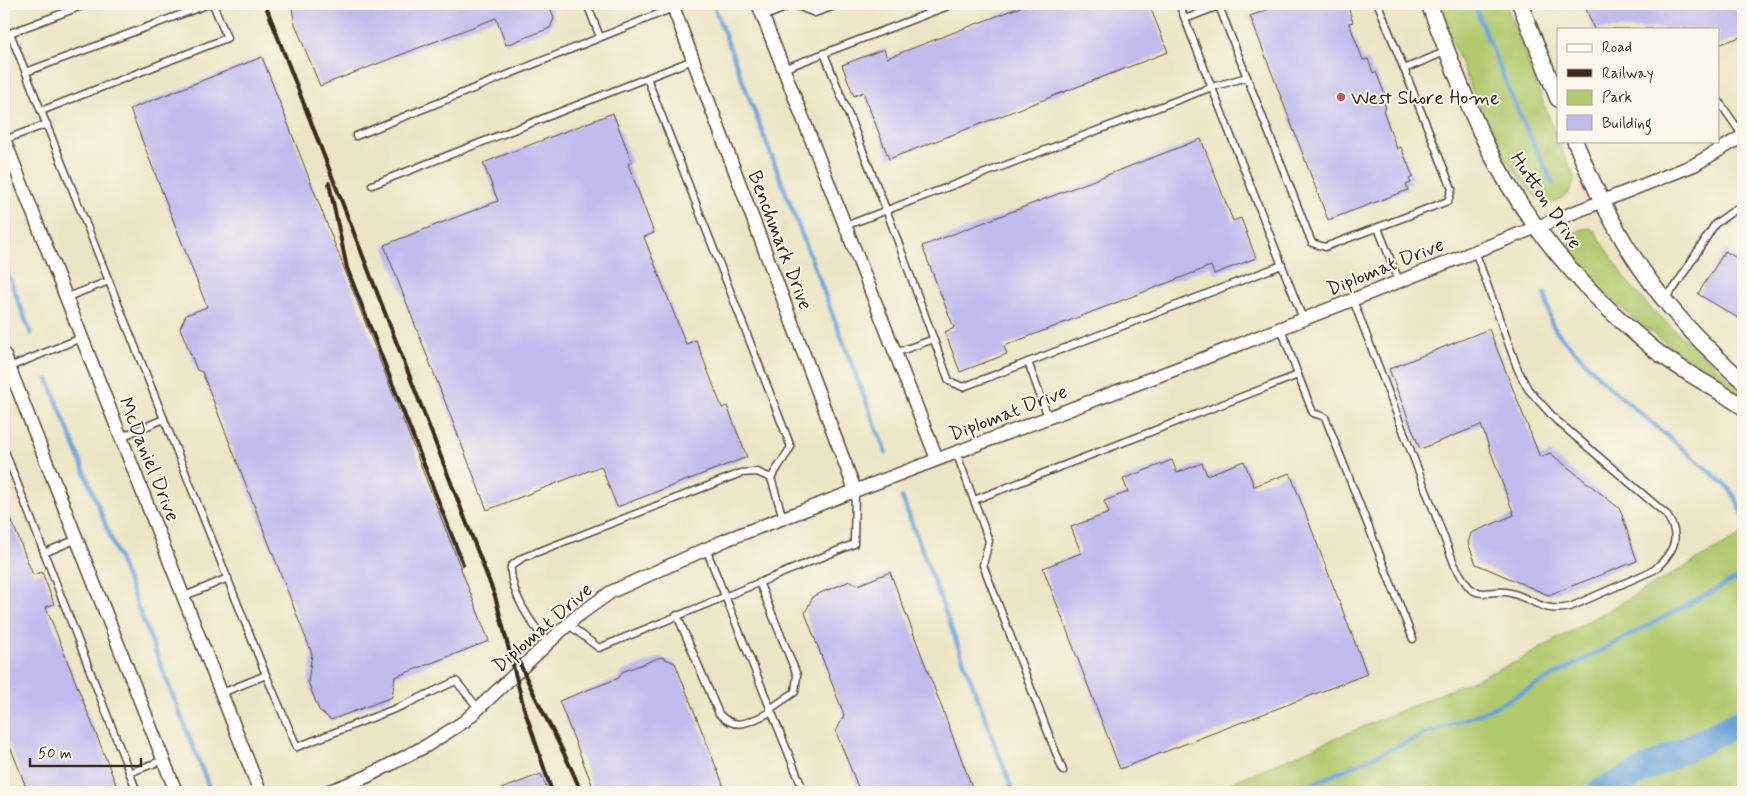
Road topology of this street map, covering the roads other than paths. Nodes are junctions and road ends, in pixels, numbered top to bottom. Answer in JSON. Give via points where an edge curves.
{"nodes":[{"id":1,"x":87,"y":4,"type":"edge"},
{"id":2,"x":211,"y":4,"type":"edge"},
{"id":3,"x":587,"y":4,"type":"edge"},
{"id":4,"x":758,"y":4,"type":"edge"},
{"id":5,"x":840,"y":4,"type":"edge"},
{"id":6,"x":953,"y":4,"type":"edge"},
{"id":7,"x":1179,"y":4,"type":"edge"},
{"id":8,"x":1378,"y":4,"type":"edge"},
{"id":9,"x":1428,"y":4,"type":"edge"},
{"id":10,"x":1520,"y":4,"type":"edge"},
{"id":11,"x":792,"y":5,"type":"edge"},
{"id":12,"x":1221,"y":5,"type":"edge"},
{"id":13,"x":672,"y":6,"type":"edge"},
{"id":14,"x":763,"y":17,"type":"junction"},
{"id":15,"x":1185,"y":19,"type":"junction"},
{"id":16,"x":7,"y":34,"type":"edge"},
{"id":17,"x":600,"y":37,"type":"junction"},
{"id":18,"x":1447,"y":51,"type":"junction"},
{"id":19,"x":824,"y":53,"type":"junction"},
{"id":20,"x":693,"y":60,"type":"junction"},
{"id":21,"x":783,"y":69,"type":"junction"},
{"id":22,"x":1404,"y":69,"type":"junction"},
{"id":23,"x":26,"y":72,"type":"junction"},
{"id":24,"x":1247,"y":77,"type":"junction"},
{"id":25,"x":647,"y":78,"type":"junction"},
{"id":26,"x":1212,"y":87,"type":"junction"},
{"id":27,"x":1557,"y":94,"type":"edge"},
{"id":28,"x":1720,"y":103,"type":"edge"},
{"id":29,"x":42,"y":111,"type":"junction"},
{"id":30,"x":46,"y":124,"type":"junction"},
{"id":31,"x":356,"y":136,"type":"dead end"},
{"id":32,"x":1743,"y":136,"type":"edge"},
{"id":33,"x":4,"y":140,"type":"edge"},
{"id":34,"x":1575,"y":142,"type":"edge"},
{"id":35,"x":372,"y":185,"type":"dead end"},
{"id":36,"x":1601,"y":201,"type":"junction"},
{"id":37,"x":1743,"y":204,"type":"edge"},
{"id":38,"x":886,"y":209,"type":"junction"},
{"id":39,"x":845,"y":226,"type":"junction"},
{"id":40,"x":1378,"y":228,"type":"junction"},
{"id":41,"x":1537,"y":228,"type":"junction"},
{"id":42,"x":1475,"y":251,"type":"junction"},
{"id":43,"x":1282,"y":265,"type":"junction"},
{"id":44,"x":109,"y":281,"type":"junction"},
{"id":45,"x":1399,"y":281,"type":"junction"},
{"id":46,"x":65,"y":298,"type":"junction"},
{"id":47,"x":1353,"y":300,"type":"junction"},
{"id":48,"x":1663,"y":300,"type":"junction"},
{"id":49,"x":1303,"y":319,"type":"junction"},
{"id":50,"x":1281,"y":328,"type":"junction"},
{"id":51,"x":81,"y":338,"type":"junction"},
{"id":52,"x":934,"y":339,"type":"junction"},
{"id":53,"x":895,"y":353,"type":"junction"},
{"id":54,"x":4,"y":354,"type":"edge"},
{"id":55,"x":1028,"y":362,"type":"junction"},
{"id":56,"x":6,"y":369,"type":"edge"},
{"id":57,"x":1298,"y":375,"type":"junction"},
{"id":58,"x":1743,"y":381,"type":"edge"},
{"id":59,"x":1743,"y":407,"type":"edge"},
{"id":60,"x":1048,"y":417,"type":"junction"},
{"id":61,"x":164,"y":419,"type":"junction"},
{"id":62,"x":121,"y":437,"type":"junction"},
{"id":63,"x":4,"y":449,"type":"edge"},
{"id":64,"x":956,"y":452,"type":"junction"},
{"id":65,"x":937,"y":459,"type":"junction"},
{"id":66,"x":771,"y":478,"type":"junction"},
{"id":67,"x":855,"y":490,"type":"junction"},
{"id":68,"x":974,"y":500,"type":"junction"},
{"id":69,"x":783,"y":518,"type":"junction"},
{"id":70,"x":77,"y":540,"type":"junction"},
{"id":71,"x":706,"y":549,"type":"junction"},
{"id":72,"x":44,"y":553,"type":"junction"},
{"id":73,"x":228,"y":578,"type":"junction"},
{"id":74,"x":759,"y":582,"type":"junction"},
{"id":75,"x":724,"y":595,"type":"junction"},
{"id":76,"x":185,"y":596,"type":"junction"},
{"id":77,"x":677,"y":615,"type":"junction"},
{"id":78,"x":569,"y":625,"type":"junction"},
{"id":79,"x":1413,"y":640,"type":"dead end"},
{"id":80,"x":549,"y":644,"type":"junction"},
{"id":81,"x":266,"y":675,"type":"junction"},
{"id":82,"x":222,"y":693,"type":"junction"},
{"id":83,"x":478,"y":709,"type":"junction"},
{"id":84,"x":771,"y":711,"type":"junction"},
{"id":85,"x":163,"y":760,"type":"junction"},
{"id":86,"x":1063,"y":771,"type":"dead end"},
{"id":87,"x":129,"y":773,"type":"junction"},
{"id":88,"x":137,"y":792,"type":"edge"},
{"id":89,"x":176,"y":792,"type":"edge"},
{"id":90,"x":260,"y":792,"type":"edge"},
{"id":91,"x":326,"y":792,"type":"edge"},
{"id":92,"x":804,"y":792,"type":"edge"}],
"edges":[{"from":1,"to":16,"type":"lane"},
{"from":2,"to":23,"type":"lane"},
{"from":2,"to":29,"type":"lane","via":[[227,38]]},
{"from":3,"to":17,"type":"lane"},
{"from":4,"to":14,"type":"street"},
{"from":5,"to":11,"type":"lane","via":[[815,13]]},
{"from":6,"to":19,"type":"lane"},
{"from":7,"to":15,"type":"lane"},
{"from":8,"to":22,"type":"lane"},
{"from":9,"to":18,"type":"street","name":"Hutton Drive"},
{"from":10,"to":27,"type":"street"},
{"from":11,"to":14,"type":"lane"},
{"from":12,"to":15,"type":"lane"},
{"from":12,"to":24,"type":"lane"},
{"from":13,"to":17,"type":"lane"},
{"from":13,"to":20,"type":"street","name":"Benchmark Drive"},
{"from":14,"to":21,"type":"street"},
{"from":15,"to":26,"type":"lane"},
{"from":16,"to":23,"type":"lane"},
{"from":17,"to":31,"type":"lane"},
{"from":18,"to":22,"type":"lane"},
{"from":18,"to":41,"type":"street","name":"Hutton Drive","via":[[1480,132]]},
{"from":19,"to":21,"type":"lane"},
{"from":19,"to":38,"type":"lane"},
{"from":20,"to":25,"type":"lane"},
{"from":20,"to":67,"type":"street","name":"Benchmark Drive"},
{"from":21,"to":39,"type":"street"},
{"from":22,"to":40,"type":"lane","via":[[1452,189],[1448,201]]},
{"from":23,"to":29,"type":"lane"},
{"from":24,"to":26,"type":"lane"},
{"from":24,"to":40,"type":"lane","via":[[1312,242],[1326,248]]},
{"from":25,"to":35,"type":"lane"},
{"from":25,"to":66,"type":"lane","via":[[792,447]]},
{"from":26,"to":38,"type":"lane"},
{"from":26,"to":43,"type":"lane"},
{"from":28,"to":32,"type":"lane"},
{"from":29,"to":30,"type":"lane"},
{"from":30,"to":33,"type":"lane"},
{"from":30,"to":44,"type":"lane"},
{"from":32,"to":36,"type":"street","name":"Diplomat Drive","via":[[1694,166]]},
{"from":33,"to":46,"type":"street","name":"McDaniel Drive"},
{"from":34,"to":36,"type":"street","name":"Hutton Drive"},
{"from":36,"to":41,"type":"street","name":"Diplomat Drive"},
{"from":36,"to":48,"type":"street","name":"Hutton Drive","via":[[1650,284]]},
{"from":37,"to":48,"type":"lane","via":[[1715,224],[1675,287]]},
{"from":38,"to":39,"type":"lane"},
{"from":38,"to":52,"type":"lane"},
{"from":39,"to":53,"type":"street"},
{"from":40,"to":45,"type":"lane"},
{"from":41,"to":42,"type":"street","name":"Diplomat Drive"},
{"from":41,"to":59,"type":"street","name":"Hutton Drive","via":[[1563,262],[1652,348]]},
{"from":42,"to":45,"type":"street","name":"Diplomat Drive"},
{"from":42,"to":47,"type":"lane","via":[[1518,370],[1528,389],[1556,420],[1672,522],[1675,543],[1654,570],[1558,610],[1505,592],[1483,593],[1471,588],[1455,566]]},
{"from":43,"to":49,"type":"lane"},
{"from":43,"to":55,"type":"lane"},
{"from":44,"to":46,"type":"lane"},
{"from":44,"to":61,"type":"lane"},
{"from":45,"to":47,"type":"street","name":"Diplomat Drive"},
{"from":46,"to":51,"type":"street","name":"McDaniel Drive"},
{"from":47,"to":49,"type":"street","name":"Diplomat Drive"},
{"from":48,"to":58,"type":"street","name":"Hutton Drive","via":[[1693,334]]},
{"from":49,"to":50,"type":"street","name":"Diplomat Drive"},
{"from":50,"to":57,"type":"lane"},
{"from":50,"to":60,"type":"street","name":"Diplomat Drive"},
{"from":51,"to":56,"type":"lane"},
{"from":51,"to":62,"type":"street","name":"McDaniel Drive"},
{"from":52,"to":53,"type":"lane"},
{"from":52,"to":55,"type":"lane","via":[[949,381],[963,388]]},
{"from":53,"to":65,"type":"street"},
{"from":54,"to":56,"type":"street"},
{"from":55,"to":60,"type":"lane"},
{"from":56,"to":70,"type":"street"},
{"from":57,"to":68,"type":"lane"},
{"from":57,"to":79,"type":"lane","via":[[1313,413],[1325,417]]},
{"from":60,"to":64,"type":"street","name":"Diplomat Drive"},
{"from":61,"to":62,"type":"lane"},
{"from":61,"to":73,"type":"lane"},
{"from":62,"to":76,"type":"street","name":"McDaniel Drive"},
{"from":63,"to":72,"type":"lane"},
{"from":64,"to":65,"type":"street","name":"Diplomat Drive"},
{"from":64,"to":68,"type":"lane"},
{"from":65,"to":67,"type":"street","name":"Diplomat Drive"},
{"from":66,"to":69,"type":"lane"},
{"from":66,"to":80,"type":"lane","via":[[757,472],[741,473],[522,558],[511,566],[510,577],[531,624]]},
{"from":67,"to":69,"type":"street","name":"Diplomat Drive"},
{"from":67,"to":74,"type":"lane","via":[[854,544]]},
{"from":68,"to":86,"type":"lane","via":[[989,540],[983,565]]},
{"from":69,"to":71,"type":"street","name":"Diplomat Drive"},
{"from":70,"to":72,"type":"lane"},
{"from":70,"to":85,"type":"street"},
{"from":71,"to":75,"type":"lane"},
{"from":71,"to":78,"type":"street","name":"Diplomat Drive","via":[[611,592]]},
{"from":72,"to":87,"type":"lane"},
{"from":73,"to":76,"type":"lane"},
{"from":73,"to":81,"type":"lane"},
{"from":74,"to":75,"type":"lane"},
{"from":74,"to":84,"type":"lane","via":[[797,675],[795,692]]},
{"from":75,"to":77,"type":"lane"},
{"from":75,"to":84,"type":"lane"},
{"from":76,"to":82,"type":"street","name":"McDaniel Drive"},
{"from":77,"to":78,"type":"lane","via":[[599,648]]},
{"from":77,"to":84,"type":"lane","via":[[719,714],[727,722],[738,725]]},
{"from":78,"to":80,"type":"street","name":"Diplomat Drive"},
{"from":80,"to":83,"type":"street","name":"Diplomat Drive"},
{"from":81,"to":82,"type":"lane"},
{"from":81,"to":83,"type":"lane","via":[[296,747],[402,706],[456,681]]},
{"from":82,"to":90,"type":"street","name":"McDaniel Drive"},
{"from":83,"to":91,"type":"street","name":"Diplomat Drive","via":[[426,746],[366,777]]},
{"from":84,"to":92,"type":"lane"},
{"from":85,"to":87,"type":"lane"},
{"from":85,"to":89,"type":"street"},
{"from":87,"to":88,"type":"lane"}]}
